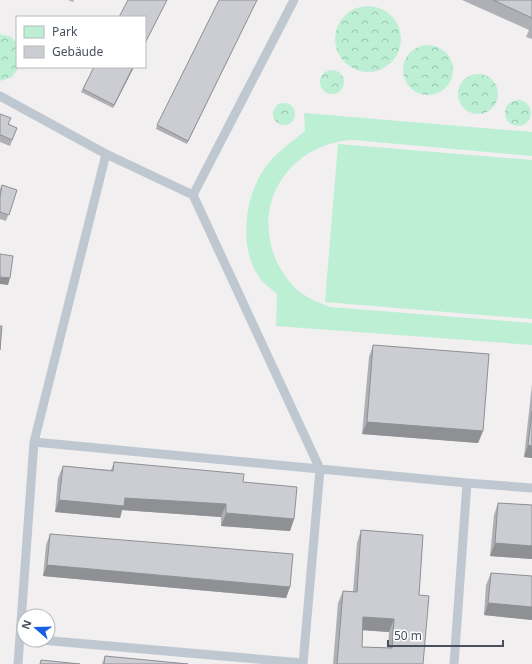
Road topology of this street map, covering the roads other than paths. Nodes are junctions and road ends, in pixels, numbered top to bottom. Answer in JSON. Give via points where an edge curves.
{"nodes":[{"id":1,"x":294,"y":0,"type":"edge"},
{"id":2,"x":0,"y":96,"type":"edge"},
{"id":3,"x":106,"y":154,"type":"junction"},
{"id":4,"x":193,"y":195,"type":"junction"},
{"id":5,"x":34,"y":442,"type":"junction"},
{"id":6,"x":320,"y":469,"type":"junction"},
{"id":7,"x":467,"y":483,"type":"junction"},
{"id":8,"x":532,"y":488,"type":"edge"},
{"id":9,"x":24,"y":608,"type":"edge"},
{"id":10,"x":56,"y":641,"type":"edge"},
{"id":11,"x":20,"y":648,"type":"edge"},
{"id":12,"x":303,"y":663,"type":"edge"},
{"id":13,"x":18,"y":664,"type":"edge"},
{"id":14,"x":454,"y":664,"type":"edge"}],
"edges":[{"from":1,"to":4,"type":"lane"},
{"from":2,"to":3,"type":"lane"},
{"from":3,"to":4,"type":"lane"},
{"from":3,"to":5,"type":"lane"},
{"from":4,"to":6,"type":"lane"},
{"from":5,"to":6,"type":"lane"},
{"from":5,"to":9,"type":"lane"},
{"from":6,"to":7,"type":"lane"},
{"from":6,"to":12,"type":"lane"},
{"from":7,"to":8,"type":"lane"},
{"from":7,"to":14,"type":"lane"},
{"from":10,"to":12,"type":"lane"},
{"from":11,"to":13,"type":"lane"}]}
